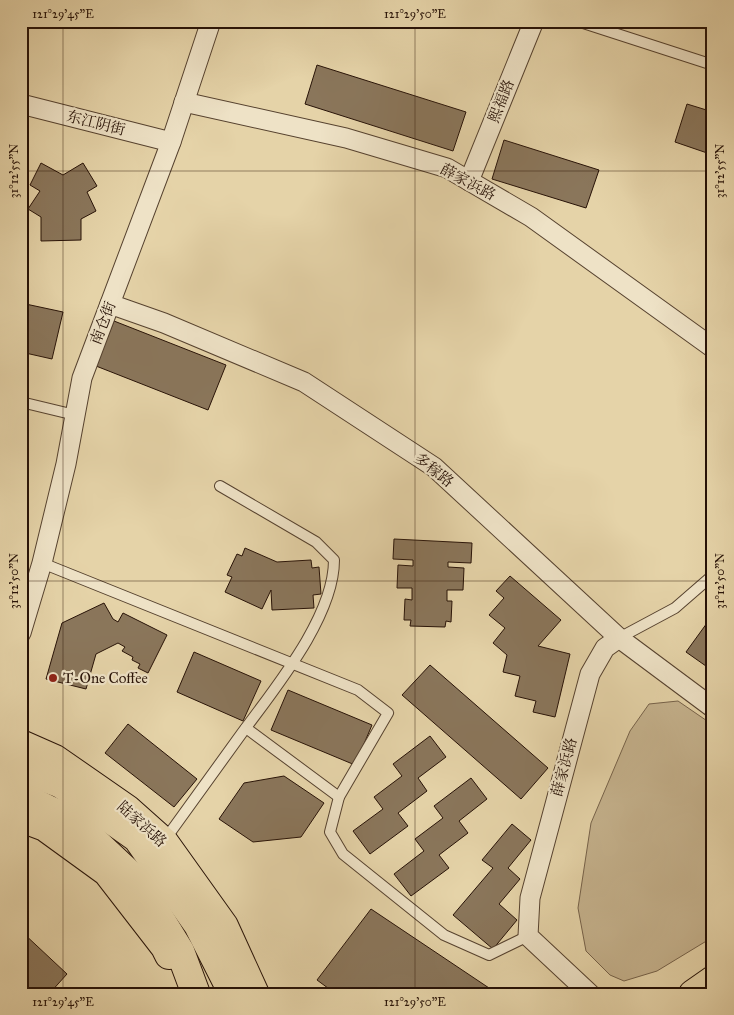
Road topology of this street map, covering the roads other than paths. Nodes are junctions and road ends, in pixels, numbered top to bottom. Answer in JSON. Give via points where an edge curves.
{"nodes":[{"id":1,"x":211,"y":21,"type":"edge"},
{"id":2,"x":534,"y":21,"type":"edge"},
{"id":3,"x":577,"y":21,"type":"edge"},
{"id":4,"x":713,"y":65,"type":"edge"},
{"id":5,"x":184,"y":102,"type":"junction"},
{"id":6,"x":21,"y":104,"type":"edge"},
{"id":7,"x":171,"y":142,"type":"junction"},
{"id":8,"x":469,"y":181,"type":"junction"},
{"id":9,"x":110,"y":304,"type":"junction"},
{"id":10,"x":713,"y":348,"type":"edge"},
{"id":11,"x":21,"y":402,"type":"edge"},
{"id":12,"x":75,"y":415,"type":"junction"},
{"id":13,"x":220,"y":486,"type":"dead end"},
{"id":14,"x":42,"y":563,"type":"junction"},
{"id":15,"x":713,"y":576,"type":"edge"},
{"id":16,"x":21,"y":633,"type":"edge"},
{"id":17,"x":619,"y":638,"type":"junction"},
{"id":18,"x":292,"y":664,"type":"junction"},
{"id":19,"x":713,"y":708,"type":"edge"},
{"id":20,"x":246,"y":728,"type":"junction"},
{"id":21,"x":21,"y":744,"type":"edge"},
{"id":22,"x":21,"y":769,"type":"edge"},
{"id":23,"x":21,"y":796,"type":"edge"},
{"id":24,"x":339,"y":797,"type":"junction"},
{"id":25,"x":21,"y":818,"type":"edge"},
{"id":26,"x":164,"y":842,"type":"junction"},
{"id":27,"x":528,"y":936,"type":"junction"},
{"id":28,"x":713,"y":980,"type":"edge"},
{"id":29,"x":187,"y":994,"type":"edge"},
{"id":30,"x":196,"y":994,"type":"edge"},
{"id":31,"x":230,"y":994,"type":"edge"},
{"id":32,"x":254,"y":994,"type":"edge"},
{"id":33,"x":590,"y":994,"type":"edge"},
{"id":34,"x":693,"y":994,"type":"edge"}],
"edges":[{"from":1,"to":5,"type":"street","name":"南仓街"},
{"from":2,"to":8,"type":"street","name":"熙福路"},
{"from":3,"to":4,"type":"lane"},
{"from":5,"to":7,"type":"street","name":"南仓街"},
{"from":5,"to":8,"type":"street","name":"薛家浜路","via":[[346,138],[447,168]]},
{"from":6,"to":7,"type":"street","name":"东江阴街"},
{"from":7,"to":9,"type":"street","name":"南仓街"},
{"from":8,"to":10,"type":"street","name":"薛家浜路","via":[[531,217]]},
{"from":9,"to":12,"type":"street","name":"南仓街","via":[[82,378]]},
{"from":9,"to":17,"type":"street","name":"多稼路","via":[[164,322],[304,382],[434,467]]},
{"from":11,"to":12,"type":"lane"},
{"from":12,"to":14,"type":"street","name":"南仓街"},
{"from":13,"to":18,"type":"lane","via":[[316,542],[334,560],[334,575],[327,600]]},
{"from":14,"to":16,"type":"street","name":"南仓街"},
{"from":14,"to":18,"type":"lane"},
{"from":15,"to":17,"type":"lane","name":"薛家浜路","via":[[675,608]]},
{"from":17,"to":19,"type":"street","name":"多稼路"},
{"from":17,"to":27,"type":"street","name":"薛家浜路","via":[[605,648],[590,674],[530,898]]},
{"from":18,"to":20,"type":"lane"},
{"from":18,"to":24,"type":"lane","via":[[358,690],[388,713]]},
{"from":20,"to":24,"type":"lane"},
{"from":20,"to":26,"type":"lane"},
{"from":21,"to":26,"type":"main road","name":"陆家浜路","via":[[54,759],[127,808]]},
{"from":22,"to":31,"type":"main road","via":[[61,784],[137,838],[198,925]]},
{"from":23,"to":30,"type":"main road","via":[[74,822],[137,881],[180,951]]},
{"from":24,"to":27,"type":"lane","via":[[330,832],[343,854],[444,935],[489,955]]},
{"from":25,"to":29,"type":"main road","via":[[45,827],[107,872],[165,947]]},
{"from":26,"to":32,"type":"main road","name":"陆家浜路","via":[[224,926]]},
{"from":27,"to":33,"type":"street"},
{"from":28,"to":34,"type":"main road"}]}
